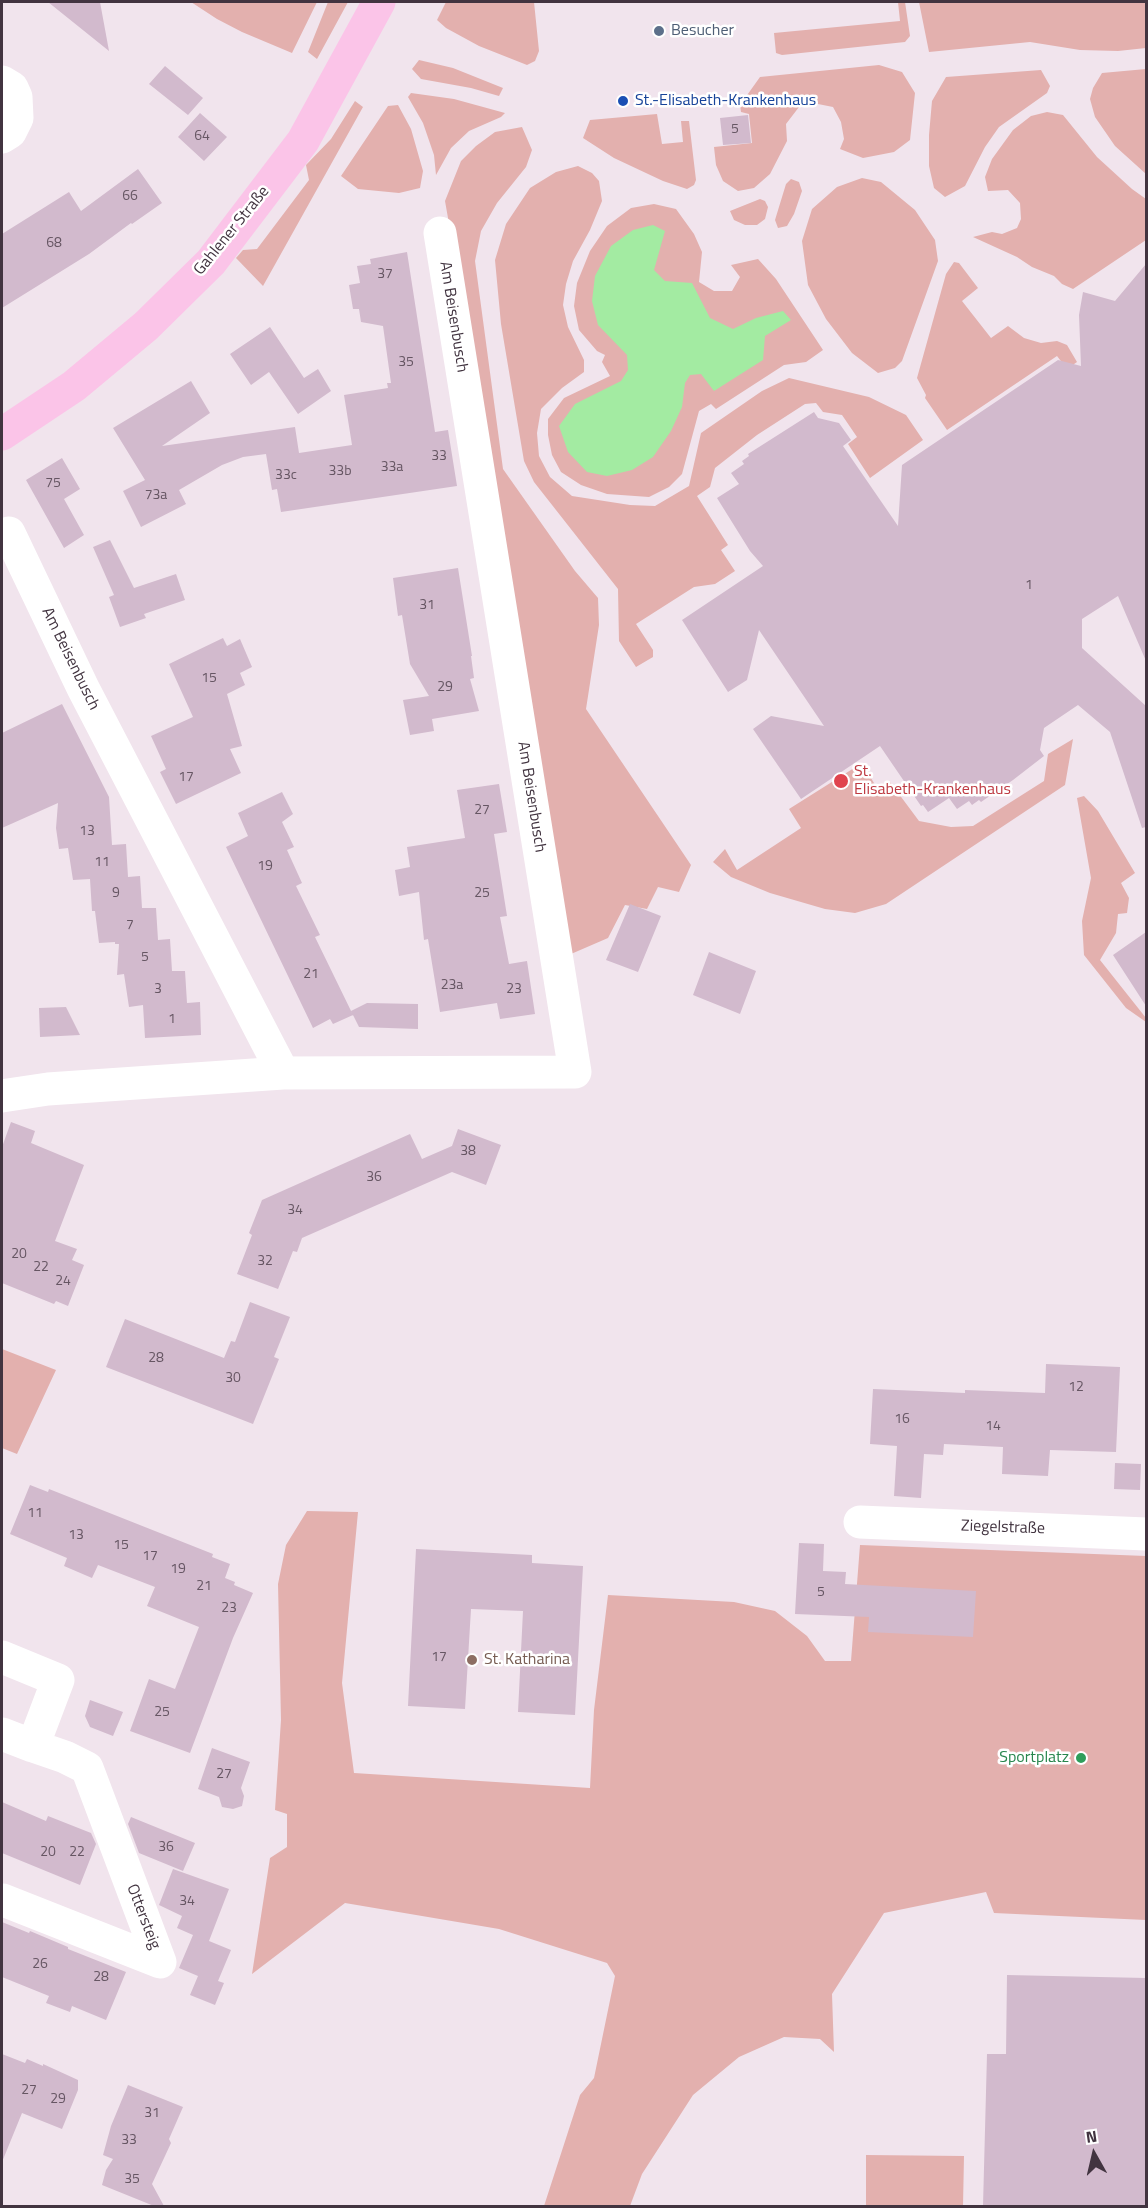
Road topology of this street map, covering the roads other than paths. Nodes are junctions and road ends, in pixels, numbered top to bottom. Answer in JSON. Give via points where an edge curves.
{"nodes":[{"id":1,"x":380,"y":2,"type":"edge"},
{"id":2,"x":2,"y":82,"type":"edge"},
{"id":3,"x":2,"y":137,"type":"edge"},
{"id":4,"x":440,"y":233,"type":"dead end"},
{"id":5,"x":2,"y":434,"type":"edge"},
{"id":6,"x":9,"y":533,"type":"dead end"},
{"id":7,"x":283,"y":1072,"type":"junction"},
{"id":8,"x":2,"y":1096,"type":"edge"},
{"id":9,"x":860,"y":1522,"type":"dead end"},
{"id":10,"x":1146,"y":1534,"type":"edge"},
{"id":11,"x":2,"y":1657,"type":"edge"},
{"id":12,"x":2,"y":1734,"type":"edge"},
{"id":13,"x":33,"y":1746,"type":"junction"},
{"id":14,"x":3,"y":1900,"type":"edge"}],
"edges":[{"from":1,"to":5,"type":"main road","name":"Gahlener Straße","via":[[303,141],[211,262],[146,326],[74,386]]},
{"from":2,"to":3,"type":"street","via":[[12,88],[16,97],[17,118],[10,132]]},
{"from":4,"to":7,"type":"street","name":"Am Beisenbusch","via":[[575,1072]]},
{"from":6,"to":7,"type":"street","name":"Am Beisenbusch","via":[[83,688]]},
{"from":7,"to":8,"type":"street","name":"Am Beisenbusch","via":[[48,1089]]},
{"from":9,"to":10,"type":"street","name":"Ziegelstraße"},
{"from":11,"to":13,"type":"street","via":[[58,1680]]},
{"from":12,"to":13,"type":"street","name":"Ottersteig"},
{"from":13,"to":14,"type":"street","name":"Ottersteig","via":[[87,1768],[160,1962]]}]}
